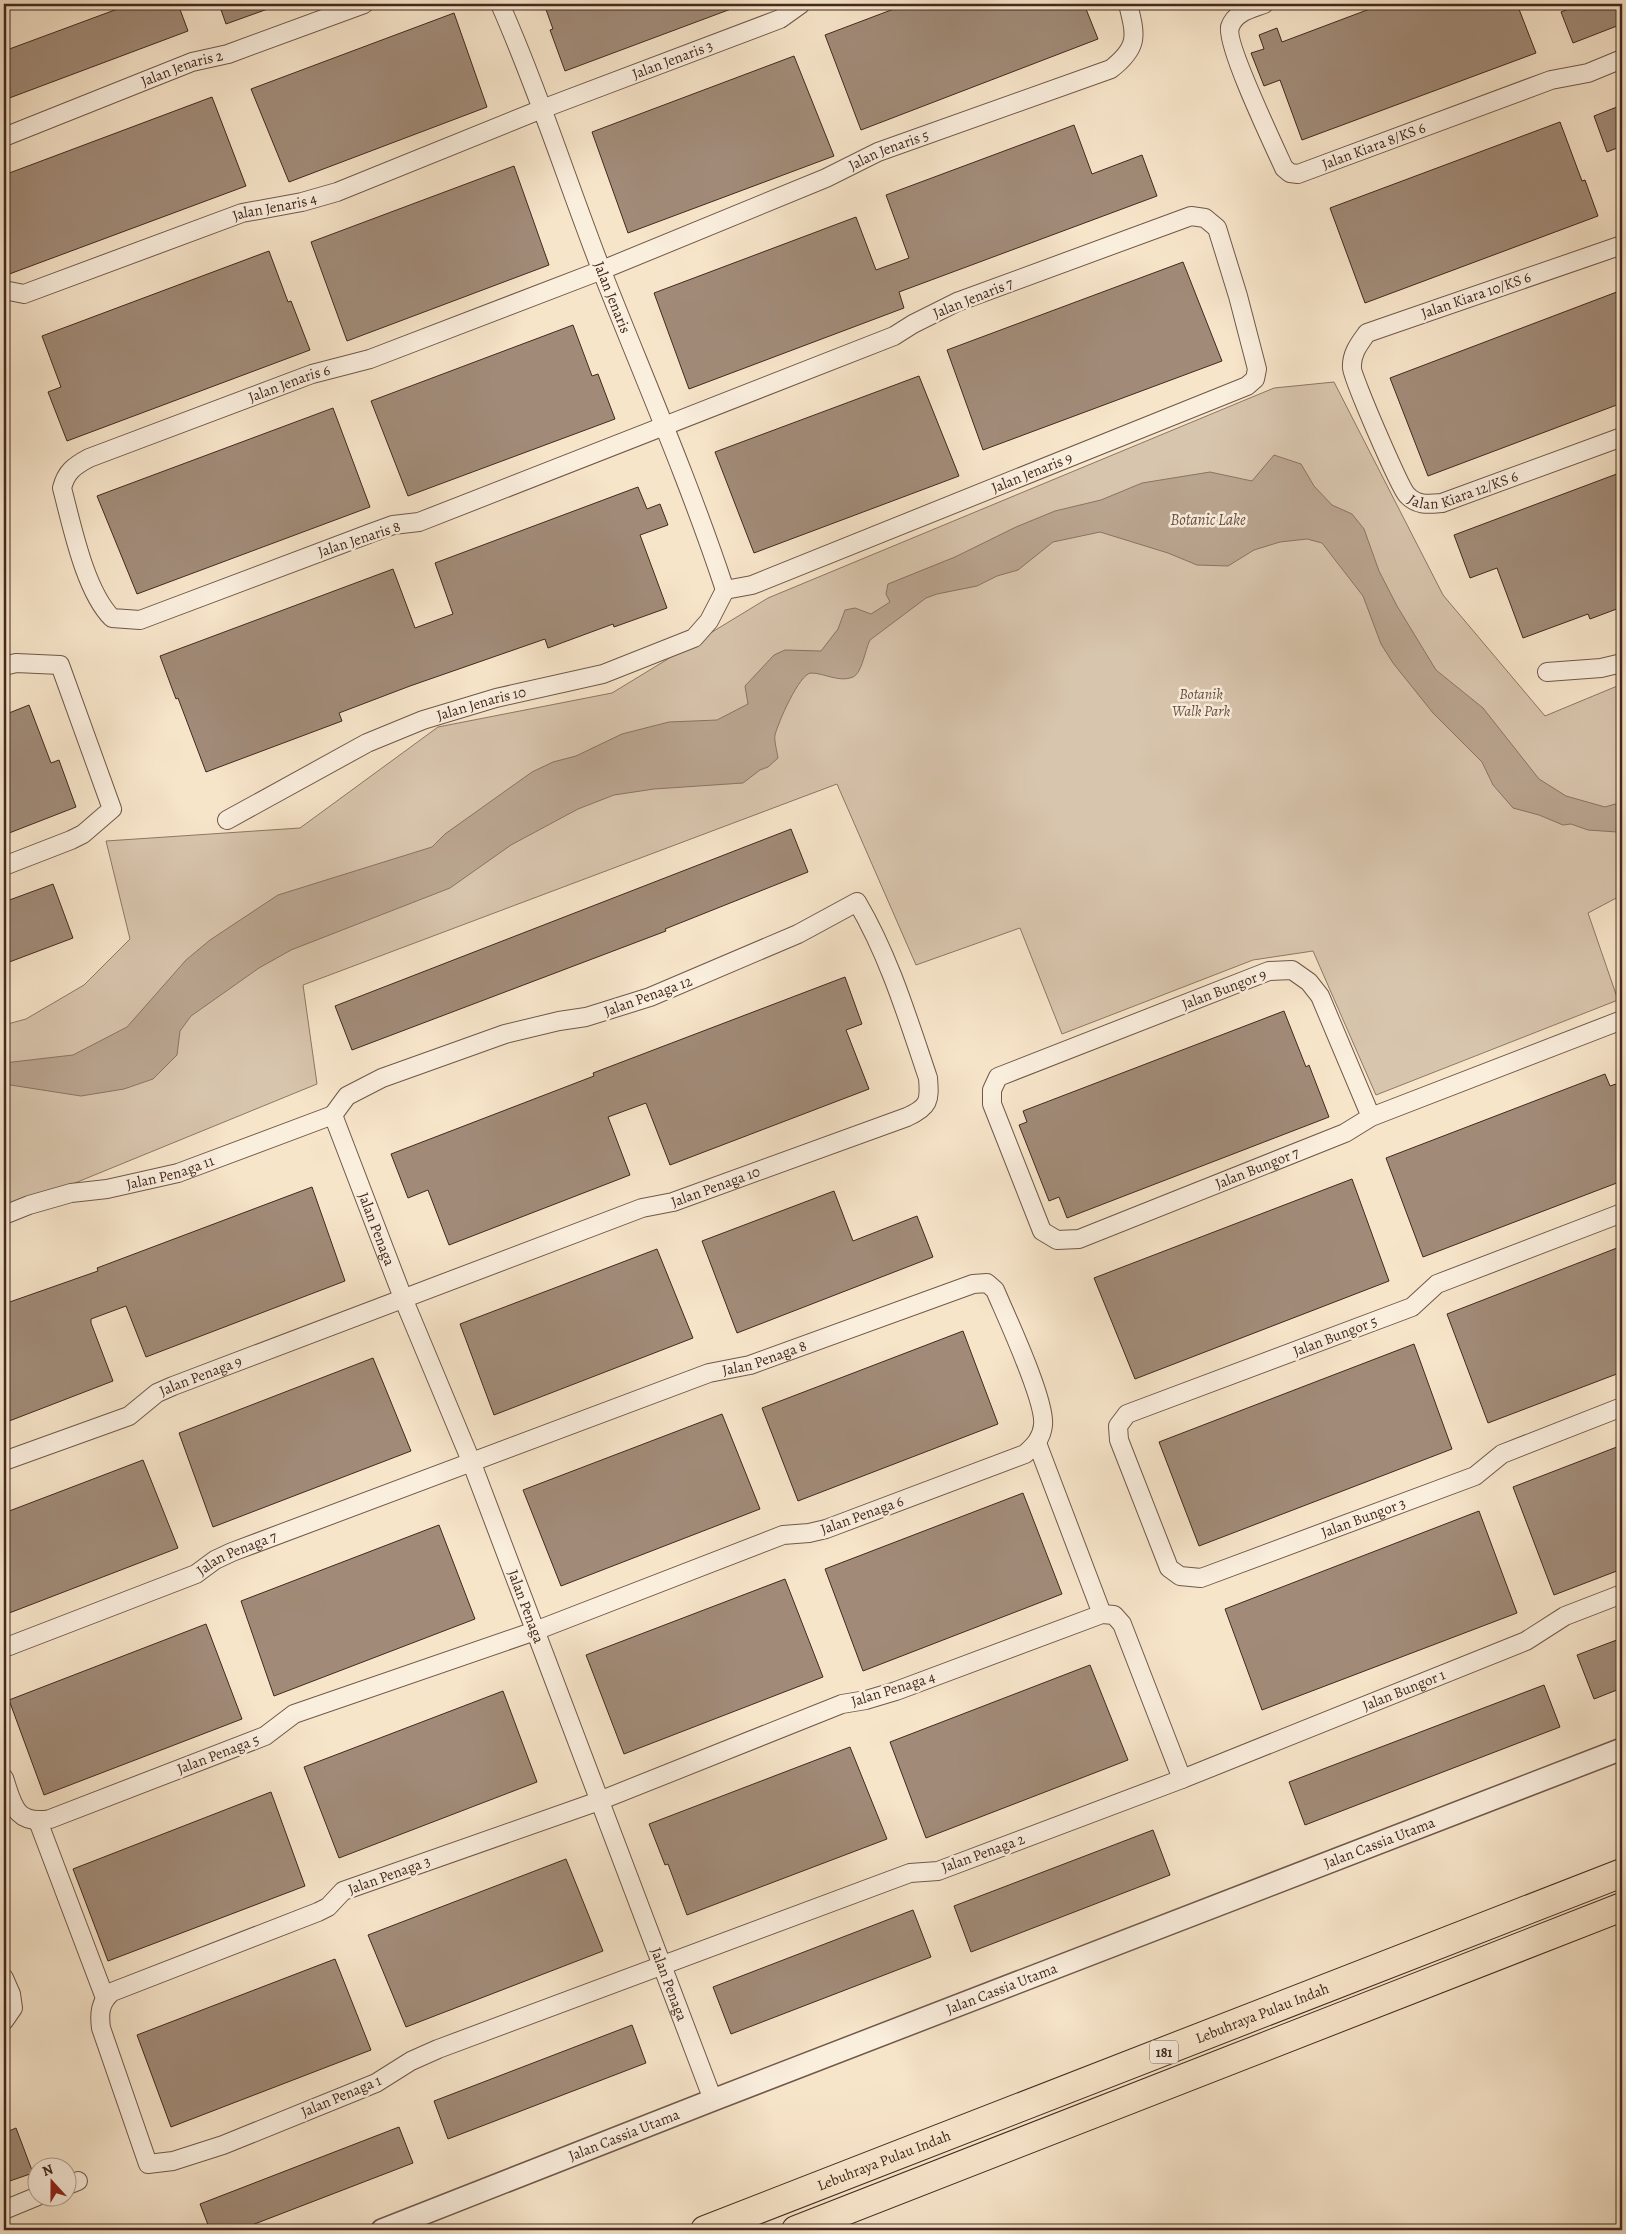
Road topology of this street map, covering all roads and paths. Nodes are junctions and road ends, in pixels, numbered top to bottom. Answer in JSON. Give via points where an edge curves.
{"nodes":[{"id":1,"x":364,"y":4,"type":"edge"},
{"id":2,"x":500,"y":4,"type":"edge"},
{"id":3,"x":801,"y":4,"type":"edge"},
{"id":4,"x":1128,"y":4,"type":"edge"},
{"id":5,"x":1264,"y":4,"type":"edge"},
{"id":6,"x":1622,"y":59,"type":"edge"},
{"id":7,"x":542,"y":109,"type":"junction"},
{"id":8,"x":4,"y":137,"type":"edge"},
{"id":9,"x":1622,"y":245,"type":"edge"},
{"id":10,"x":602,"y":270,"type":"junction"},
{"id":11,"x":4,"y":290,"type":"edge"},
{"id":12,"x":1238,"y":296,"type":"joint"},
{"id":13,"x":1352,"y":369,"type":"joint"},
{"id":14,"x":664,"y":425,"type":"junction"},
{"id":15,"x":1622,"y":437,"type":"edge"},
{"id":16,"x":82,"y":560,"type":"joint"},
{"id":17,"x":725,"y":590,"type":"junction"},
{"id":18,"x":1622,"y":663,"type":"edge"},
{"id":19,"x":4,"y":666,"type":"edge"},
{"id":20,"x":1547,"y":672,"type":"dead end"},
{"id":21,"x":227,"y":820,"type":"dead end"},
{"id":22,"x":4,"y":866,"type":"edge"},
{"id":23,"x":902,"y":1004,"type":"joint"},
{"id":24,"x":1622,"y":1020,"type":"edge"},
{"id":25,"x":998,"y":1077,"type":"joint"},
{"id":26,"x":333,"y":1115,"type":"junction"},
{"id":27,"x":1371,"y":1117,"type":"junction"},
{"id":28,"x":1622,"y":1213,"type":"edge"},
{"id":29,"x":4,"y":1215,"type":"edge"},
{"id":30,"x":403,"y":1298,"type":"junction"},
{"id":31,"x":1622,"y":1407,"type":"edge"},
{"id":32,"x":1037,"y":1443,"type":"junction"},
{"id":33,"x":4,"y":1461,"type":"edge"},
{"id":34,"x":471,"y":1461,"type":"junction"},
{"id":35,"x":1141,"y":1498,"type":"joint"},
{"id":36,"x":1622,"y":1594,"type":"edge"},
{"id":37,"x":1102,"y":1614,"type":"junction"},
{"id":38,"x":535,"y":1631,"type":"junction"},
{"id":39,"x":4,"y":1648,"type":"edge"},
{"id":40,"x":1622,"y":1749,"type":"edge"},
{"id":41,"x":4,"y":1778,"type":"edge"},
{"id":42,"x":1182,"y":1779,"type":"junction"},
{"id":43,"x":599,"y":1801,"type":"junction"},
{"id":44,"x":38,"y":1821,"type":"junction"},
{"id":45,"x":1622,"y":1873,"type":"edge"},
{"id":46,"x":1622,"y":1906,"type":"edge"},
{"id":47,"x":664,"y":1965,"type":"junction"},
{"id":48,"x":4,"y":1978,"type":"edge"},
{"id":49,"x":105,"y":1998,"type":"junction"},
{"id":50,"x":4,"y":2021,"type":"edge"},
{"id":51,"x":713,"y":2100,"type":"junction"},
{"id":52,"x":28,"y":2200,"type":"edge"},
{"id":53,"x":4,"y":2210,"type":"edge"},
{"id":54,"x":382,"y":2230,"type":"edge"},
{"id":55,"x":705,"y":2230,"type":"edge"},
{"id":56,"x":796,"y":2230,"type":"edge"}],
"edges":[{"from":1,"to":8,"type":"street","name":"Jalan Jenaris 2","via":[[228,54],[192,62]]},
{"from":2,"to":7,"type":"street","name":"Jalan Jenaris"},
{"from":3,"to":7,"type":"street","name":"Jalan Jenaris 3","via":[[780,19]]},
{"from":4,"to":10,"type":"street","name":"Jalan Jenaris 5","via":[[1134,44],[1126,57],[1112,68],[878,152],[826,178]]},
{"from":5,"to":6,"type":"street","name":"Jalan Kiara 8/KS 6","via":[[1237,14],[1230,28],[1233,46],[1284,168],[1290,173],[1298,174],[1551,80],[1588,73]]},
{"from":7,"to":10,"type":"street","name":"Jalan Jenaris"},
{"from":7,"to":11,"type":"street","name":"Jalan Jenaris 4","via":[[337,192],[242,213],[24,294]]},
{"from":9,"to":13,"type":"street","name":"Jalan Kiara 10/KS 6","via":[[1367,334],[1355,350]]},
{"from":10,"to":14,"type":"street","name":"Jalan Jenaris"},
{"from":10,"to":16,"type":"street","name":"Jalan Jenaris 6","via":[[370,360],[312,374],[72,467],[62,488]]},
{"from":12,"to":14,"type":"street","name":"Jalan Jenaris 7","via":[[1217,228],[1205,218],[1191,216],[957,302],[894,336]]},
{"from":12,"to":17,"type":"street","name":"Jalan Jenaris 9","via":[[1257,369],[1256,379],[1247,386],[752,585]]},
{"from":13,"to":15,"type":"street","name":"Jalan Kiara 12/KS 6","via":[[1406,495],[1423,505],[1442,503]]},
{"from":14,"to":16,"type":"street","name":"Jalan Jenaris 8","via":[[419,522],[378,530],[140,620],[112,618],[102,608]]},
{"from":14,"to":17,"type":"street","name":"Jalan Jenaris"},
{"from":17,"to":21,"type":"street","name":"Jalan Jenaris 10","via":[[709,621],[694,638],[603,674],[496,698],[422,720],[367,743]]},
{"from":18,"to":20,"type":"street"},
{"from":19,"to":22,"type":"street","via":[[16,662],[60,665],[112,809],[71,840]]},
{"from":23,"to":26,"type":"street","name":"Jalan Penaga 12","via":[[869,922],[857,902],[798,934],[650,997],[586,1018],[505,1034],[382,1078],[347,1096]]},
{"from":23,"to":30,"type":"street","name":"Jalan Penaga 10","via":[[928,1078],[928,1102],[920,1111],[673,1202],[642,1208]]},
{"from":24,"to":27,"type":"street","name":"Jalan Bungor 7"},
{"from":25,"to":27,"type":"street","name":"Jalan Bungor 9","via":[[1269,971],[1292,970],[1309,982],[1320,996]]},
{"from":25,"to":27,"type":"street","name":"Jalan Bungor 7","via":[[992,1090],[992,1104],[1042,1231],[1057,1240],[1079,1239],[1345,1133]]},
{"from":26,"to":29,"type":"street","name":"Jalan Penaga 11","via":[[178,1173],[107,1189],[71,1193]]},
{"from":26,"to":30,"type":"street","name":"Jalan Penaga"},
{"from":28,"to":35,"type":"street","name":"Jalan Bungor 5","via":[[1437,1284],[1412,1307],[1127,1414],[1118,1426],[1119,1440]]},
{"from":30,"to":33,"type":"street","name":"Jalan Penaga 9","via":[[173,1386],[157,1393],[129,1416]]},
{"from":30,"to":34,"type":"street","name":"Jalan Penaga"},
{"from":31,"to":35,"type":"street","name":"Jalan Bungor 3","via":[[1502,1454],[1475,1476],[1201,1578],[1180,1576],[1169,1568]]},
{"from":32,"to":34,"type":"street","name":"Jalan Penaga 8","via":[[1043,1425],[1040,1404],[994,1290],[987,1283],[973,1284],[750,1365],[708,1373]]},
{"from":32,"to":37,"type":"street"},
{"from":32,"to":38,"type":"street","name":"Jalan Penaga 6","via":[[1025,1454],[826,1529],[783,1535]]},
{"from":34,"to":38,"type":"street","name":"Jalan Penaga"},
{"from":34,"to":39,"type":"street","name":"Jalan Penaga 7","via":[[232,1552],[196,1574]]},
{"from":36,"to":42,"type":"street","name":"Jalan Bungor 1","via":[[1565,1616],[1526,1641]]},
{"from":37,"to":42,"type":"street","via":[[1114,1615],[1122,1624]]},
{"from":37,"to":43,"type":"street","name":"Jalan Penaga 4","via":[[896,1691],[842,1704]]},
{"from":38,"to":43,"type":"street","name":"Jalan Penaga"},
{"from":38,"to":44,"type":"street","name":"Jalan Penaga 5","via":[[294,1714],[265,1736]]},
{"from":40,"to":51,"type":"street","name":"Jalan Cassia Utama"},
{"from":41,"to":44,"type":"street","via":[[19,1814]]},
{"from":42,"to":47,"type":"street","name":"Jalan Penaga 2","via":[[938,1870],[910,1873]]},
{"from":43,"to":47,"type":"street","name":"Jalan Penaga"},
{"from":43,"to":49,"type":"street","name":"Jalan Penaga 3","via":[[343,1891],[328,1907],[318,1912],[112,1992]]},
{"from":44,"to":49,"type":"street"},
{"from":45,"to":55,"type":"main road","name":"Lebuhraya Pulau Indah","number":"181"},
{"from":46,"to":56,"type":"main road","name":"Lebuhraya Pulau Indah","number":"181"},
{"from":47,"to":49,"type":"street","name":"Jalan Penaga 1","via":[[438,2049],[376,2083],[223,2145],[173,2161],[148,2164],[101,2028],[99,2012]]},
{"from":47,"to":51,"type":"street","name":"Jalan Penaga"},
{"from":48,"to":50,"type":"street","via":[[13,2008]]},
{"from":51,"to":54,"type":"street","name":"Jalan Cassia Utama"},
{"from":52,"to":53,"type":"street"}]}
